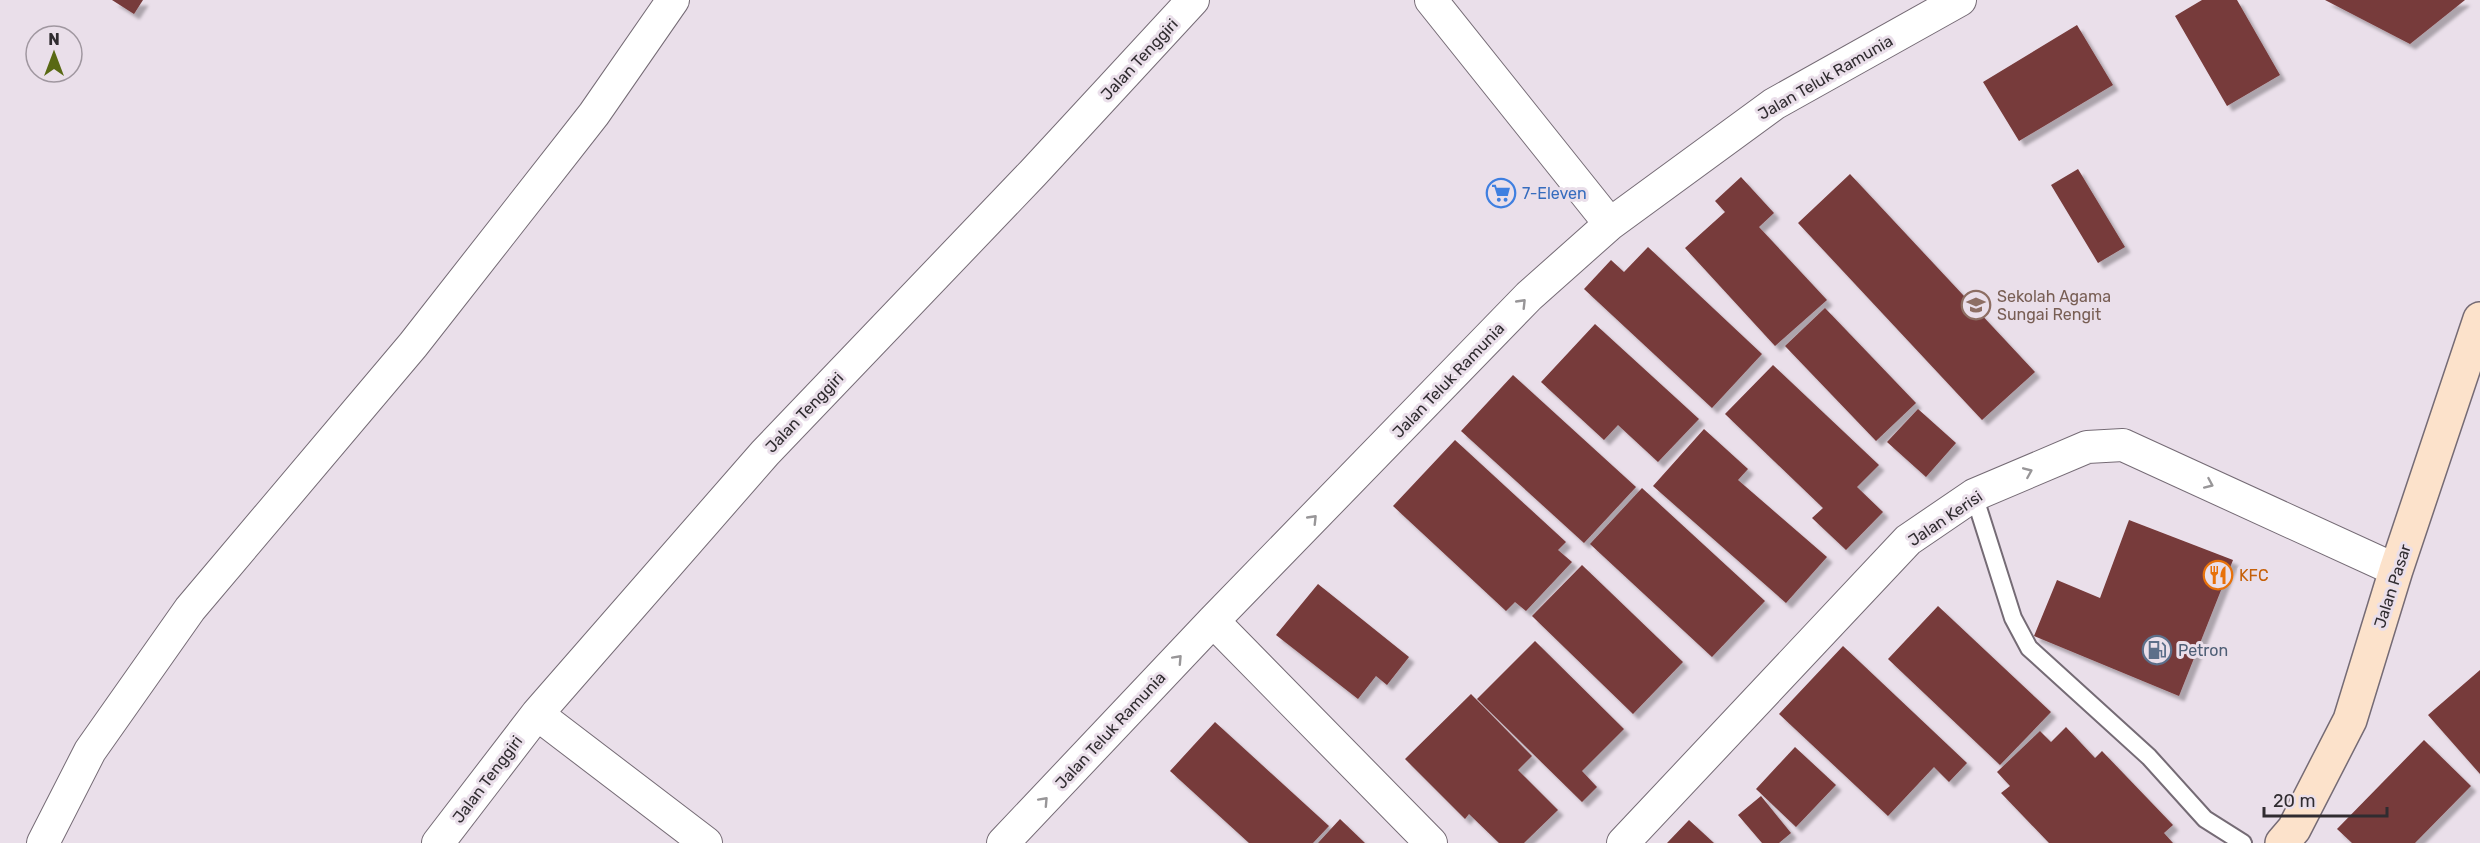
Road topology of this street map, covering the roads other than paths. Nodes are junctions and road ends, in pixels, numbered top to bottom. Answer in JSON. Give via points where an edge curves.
{"nodes":[{"id":1,"x":673,"y":0,"type":"edge"},
{"id":2,"x":1193,"y":0,"type":"edge"},
{"id":3,"x":1431,"y":0,"type":"edge"},
{"id":4,"x":1960,"y":0,"type":"edge"},
{"id":5,"x":1610,"y":224,"type":"junction"},
{"id":6,"x":2480,"y":319,"type":"edge"},
{"id":7,"x":1974,"y":495,"type":"junction"},
{"id":8,"x":2396,"y":570,"type":"junction"},
{"id":9,"x":1213,"y":621,"type":"junction"},
{"id":10,"x":537,"y":714,"type":"junction"},
{"id":11,"x":43,"y":843,"type":"edge"},
{"id":12,"x":438,"y":843,"type":"edge"},
{"id":13,"x":706,"y":843,"type":"edge"},
{"id":14,"x":1004,"y":843,"type":"edge"},
{"id":15,"x":1431,"y":843,"type":"edge"},
{"id":16,"x":1623,"y":843,"type":"edge"},
{"id":17,"x":2243,"y":843,"type":"edge"},
{"id":18,"x":2282,"y":843,"type":"edge"}],
"edges":[{"from":1,"to":11,"type":"street","via":[[594,114],[420,336],[190,609],[90,751]]},
{"from":2,"to":10,"type":"street","name":"Jalan Tenggiri","via":[[765,453]]},
{"from":3,"to":5,"type":"street"},
{"from":4,"to":5,"type":"street","name":"Jalan Teluk Ramunia","via":[[1774,104]]},
{"from":9,"to":5,"type":"street","name":"Jalan Teluk Ramunia","one_way":true,"via":[[1529,296]]},
{"from":6,"to":8,"type":"main road","name":"Jalan Pasar"},
{"from":7,"to":8,"type":"street","name":"Jalan Kerisi","one_way":true,"via":[[2087,447],[2123,445]]},
{"from":7,"to":16,"type":"street","name":"Jalan Kerisi","via":[[1908,540]]},
{"from":7,"to":17,"type":"lane","via":[[2013,618],[2029,648],[2149,757],[2205,819]]},
{"from":8,"to":18,"type":"main road","name":"Jalan Pasar","via":[[2350,720],[2294,829]]},
{"from":14,"to":9,"type":"street","name":"Jalan Teluk Ramunia","one_way":true},
{"from":9,"to":15,"type":"street"},
{"from":10,"to":12,"type":"street","name":"Jalan Tenggiri"},
{"from":10,"to":13,"type":"street"}]}
